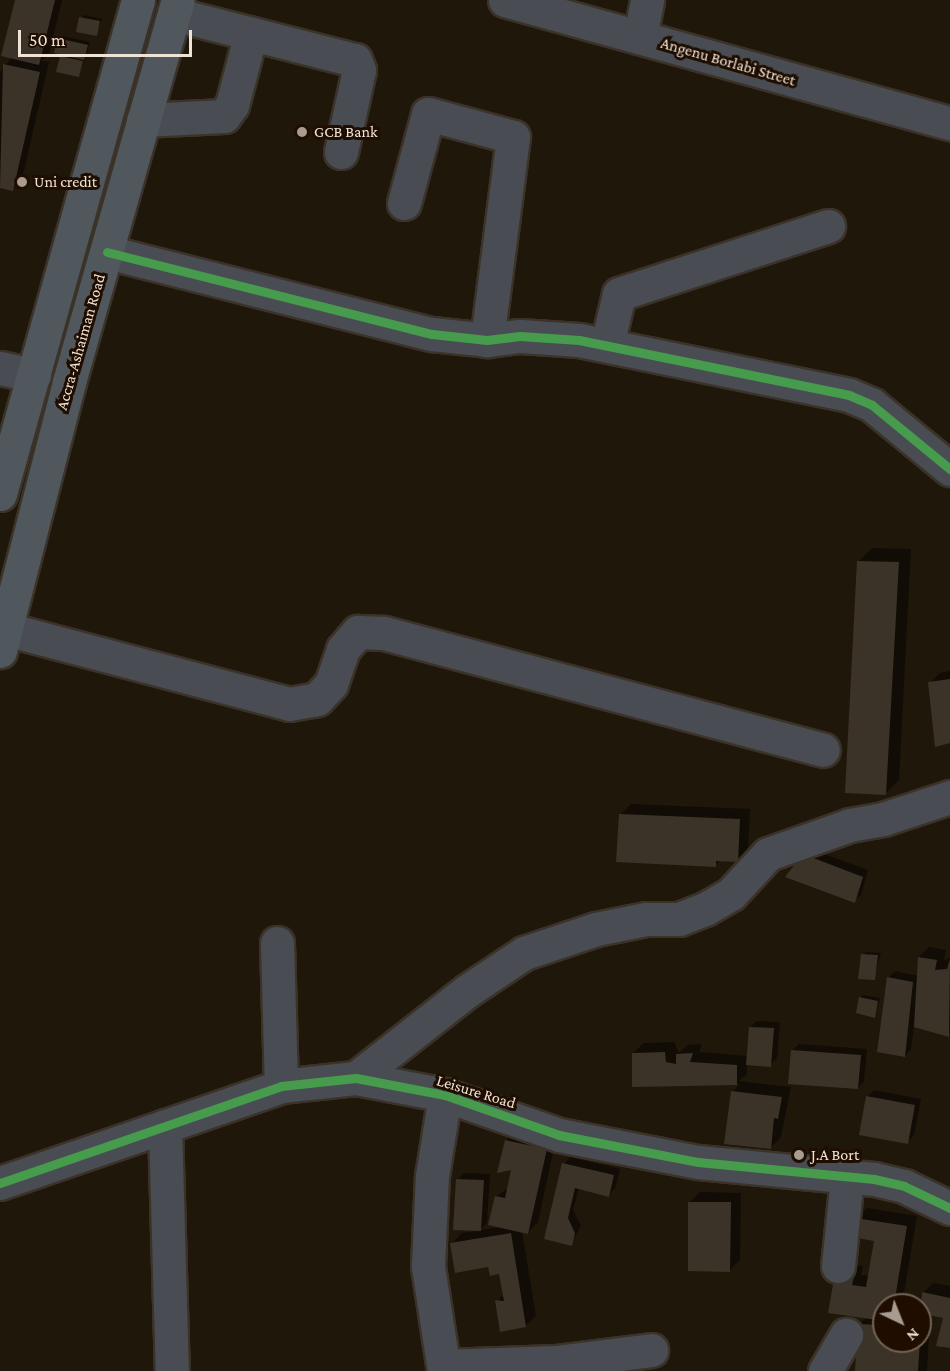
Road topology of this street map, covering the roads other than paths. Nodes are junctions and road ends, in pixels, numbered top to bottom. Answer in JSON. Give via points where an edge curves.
{"nodes":[{"id":1,"x":138,"y":0,"type":"edge"},
{"id":2,"x":506,"y":0,"type":"edge"},
{"id":3,"x":647,"y":0,"type":"edge"},
{"id":4,"x":176,"y":7,"type":"edge"},
{"id":5,"x":251,"y":33,"type":"junction"},
{"id":6,"x":640,"y":37,"type":"junction"},
{"id":7,"x":143,"y":120,"type":"junction"},
{"id":8,"x":950,"y":123,"type":"edge"},
{"id":9,"x":341,"y":152,"type":"dead end"},
{"id":10,"x":404,"y":203,"type":"dead end"},
{"id":11,"x":828,"y":226,"type":"dead end"},
{"id":12,"x":107,"y":252,"type":"junction"},
{"id":13,"x":487,"y":340,"type":"junction"},
{"id":14,"x":607,"y":345,"type":"junction"},
{"id":15,"x":0,"y":368,"type":"edge"},
{"id":16,"x":34,"y":375,"type":"junction"},
{"id":17,"x":950,"y":469,"type":"edge"},
{"id":18,"x":0,"y":494,"type":"edge"},
{"id":19,"x":3,"y":640,"type":"edge"},
{"id":20,"x":823,"y":750,"type":"dead end"},
{"id":21,"x":950,"y":797,"type":"edge"},
{"id":22,"x":277,"y":943,"type":"dead end"},
{"id":23,"x":356,"y":1078,"type":"junction"},
{"id":24,"x":281,"y":1086,"type":"junction"},
{"id":25,"x":445,"y":1095,"type":"junction"},
{"id":26,"x":165,"y":1126,"type":"junction"},
{"id":27,"x":847,"y":1177,"type":"junction"},
{"id":28,"x":0,"y":1183,"type":"edge"},
{"id":29,"x":950,"y":1208,"type":"edge"},
{"id":30,"x":838,"y":1266,"type":"dead end"},
{"id":31,"x":846,"y":1335,"type":"dead end"},
{"id":32,"x":651,"y":1350,"type":"dead end"},
{"id":33,"x":444,"y":1369,"type":"edge"},
{"id":34,"x":172,"y":1371,"type":"edge"},
{"id":35,"x":825,"y":1371,"type":"edge"}],
"edges":[{"from":1,"to":16,"type":"main road"},
{"from":2,"to":6,"type":"street","name":"Angenu Borlabi Street"},
{"from":3,"to":6,"type":"street"},
{"from":4,"to":5,"type":"street"},
{"from":4,"to":7,"type":"main road","name":"Accra-Ashaiman Road"},
{"from":5,"to":7,"type":"street","via":[[232,105],[224,116]]},
{"from":5,"to":9,"type":"street","via":[[355,60],[359,70]]},
{"from":6,"to":8,"type":"street","name":"Angenu Borlabi Street"},
{"from":7,"to":12,"type":"main road","name":"Accra-Ashaiman Road"},
{"from":10,"to":13,"type":"street","via":[[428,114],[513,137]]},
{"from":11,"to":14,"type":"street","via":[[619,294]]},
{"from":12,"to":13,"type":"street","via":[[432,334]]},
{"from":12,"to":19,"type":"main road","name":"Accra-Ashaiman Road"},
{"from":13,"to":14,"type":"street","via":[[520,336]]},
{"from":14,"to":17,"type":"street","via":[[849,395],[872,405]]},
{"from":15,"to":16,"type":"street"},
{"from":16,"to":18,"type":"main road"},
{"from":19,"to":20,"type":"street","via":[[289,704],[317,699],[331,684],[343,649],[358,632],[384,633]]},
{"from":21,"to":23,"type":"street","via":[[883,819],[850,825],[768,854],[731,894],[679,919],[646,919],[596,929],[524,954],[467,991]]},
{"from":22,"to":24,"type":"street"},
{"from":23,"to":24,"type":"street","name":"Leisure Road"},
{"from":23,"to":25,"type":"street","name":"Leisure Road"},
{"from":24,"to":26,"type":"street","name":"Leisure Road"},
{"from":25,"to":27,"type":"street","name":"Leisure Road","via":[[559,1135],[698,1162]]},
{"from":25,"to":33,"type":"street","via":[[432,1176],[428,1266]]},
{"from":26,"to":28,"type":"street","name":"Leisure Road"},
{"from":26,"to":34,"type":"street"},
{"from":27,"to":29,"type":"street","name":"Leisure Road","via":[[904,1186]]},
{"from":27,"to":30,"type":"street"},
{"from":31,"to":35,"type":"street"},
{"from":32,"to":33,"type":"street","via":[[555,1362]]}]}
